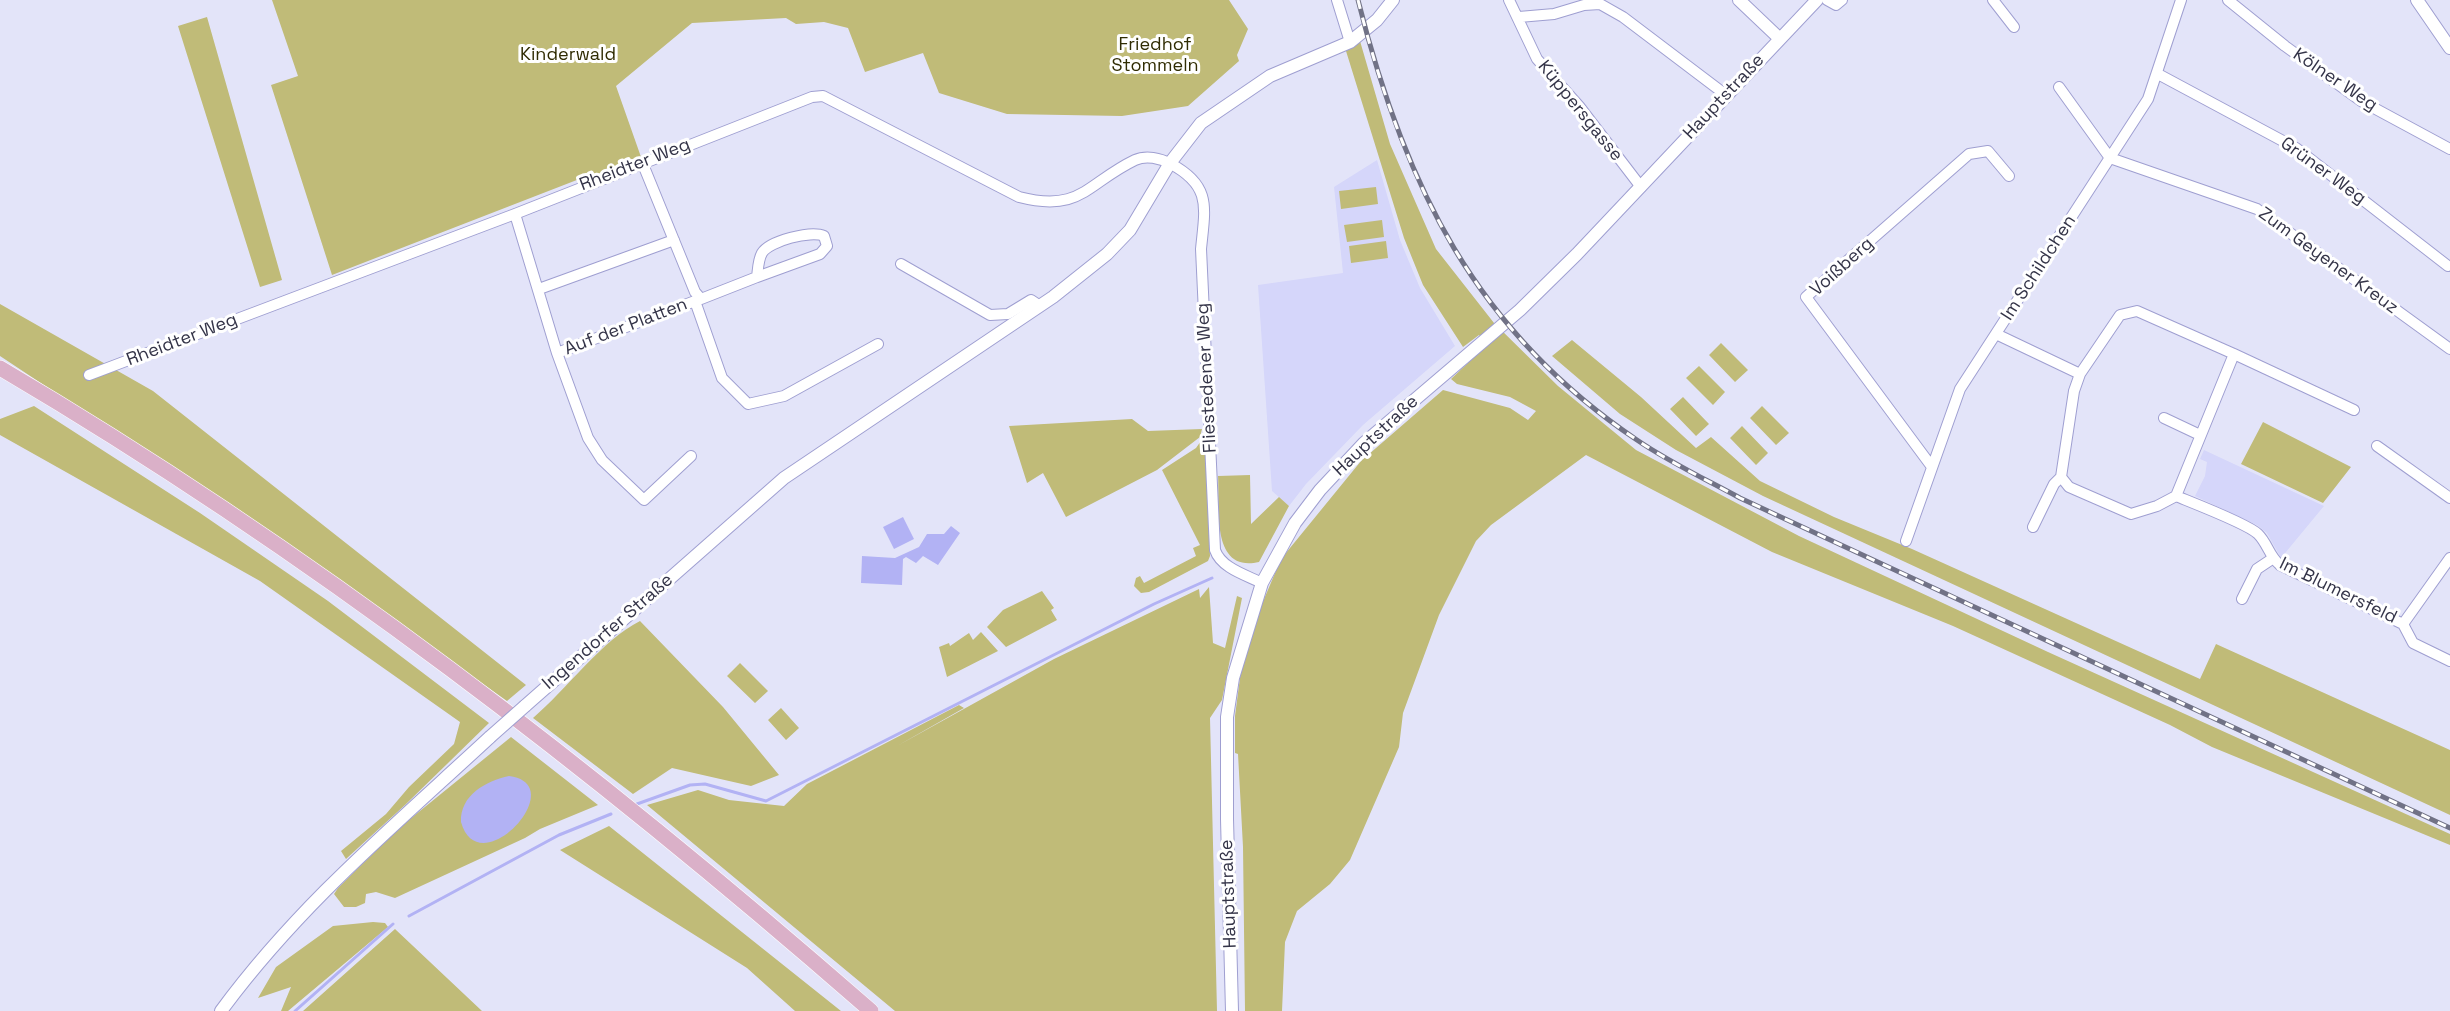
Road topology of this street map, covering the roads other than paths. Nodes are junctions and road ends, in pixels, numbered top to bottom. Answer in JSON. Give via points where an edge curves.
{"nodes":[{"id":1,"x":1337,"y":0,"type":"edge"},
{"id":2,"x":1393,"y":0,"type":"edge"},
{"id":3,"x":1509,"y":0,"type":"edge"},
{"id":4,"x":1738,"y":0,"type":"edge"},
{"id":5,"x":1817,"y":0,"type":"edge"},
{"id":6,"x":1827,"y":0,"type":"edge"},
{"id":7,"x":1842,"y":0,"type":"edge"},
{"id":8,"x":1993,"y":0,"type":"edge"},
{"id":9,"x":2181,"y":0,"type":"edge"},
{"id":10,"x":2229,"y":0,"type":"edge"},
{"id":11,"x":2417,"y":0,"type":"edge"},
{"id":12,"x":1519,"y":17,"type":"junction"},
{"id":13,"x":2014,"y":27,"type":"dead end"},
{"id":14,"x":1779,"y":38,"type":"junction"},
{"id":15,"x":1350,"y":42,"type":"junction"},
{"id":16,"x":2450,"y":48,"type":"edge"},
{"id":17,"x":2157,"y":74,"type":"junction"},
{"id":18,"x":2059,"y":87,"type":"dead end"},
{"id":19,"x":1726,"y":95,"type":"junction"},
{"id":20,"x":2450,"y":149,"type":"edge"},
{"id":21,"x":2110,"y":158,"type":"junction"},
{"id":22,"x":642,"y":162,"type":"junction"},
{"id":23,"x":1170,"y":163,"type":"junction"},
{"id":24,"x":2008,"y":176,"type":"dead end"},
{"id":25,"x":1641,"y":187,"type":"junction"},
{"id":26,"x":515,"y":214,"type":"junction"},
{"id":27,"x":675,"y":240,"type":"junction"},
{"id":28,"x":901,"y":264,"type":"dead end"},
{"id":29,"x":2448,"y":266,"type":"dead end"},
{"id":30,"x":757,"y":277,"type":"junction"},
{"id":31,"x":539,"y":289,"type":"junction"},
{"id":32,"x":698,"y":300,"type":"junction"},
{"id":33,"x":1041,"y":306,"type":"junction"},
{"id":34,"x":1996,"y":334,"type":"junction"},
{"id":35,"x":878,"y":344,"type":"dead end"},
{"id":36,"x":2450,"y":349,"type":"edge"},
{"id":37,"x":557,"y":353,"type":"junction"},
{"id":38,"x":2234,"y":354,"type":"junction"},
{"id":39,"x":0,"y":368,"type":"edge"},
{"id":40,"x":2080,"y":374,"type":"junction"},
{"id":41,"x":89,"y":375,"type":"dead end"},
{"id":42,"x":2354,"y":410,"type":"dead end"},
{"id":43,"x":2164,"y":418,"type":"dead end"},
{"id":44,"x":2200,"y":435,"type":"junction"},
{"id":45,"x":2377,"y":446,"type":"dead end"},
{"id":46,"x":691,"y":456,"type":"dead end"},
{"id":47,"x":1932,"y":467,"type":"junction"},
{"id":48,"x":2061,"y":477,"type":"junction"},
{"id":49,"x":2176,"y":496,"type":"junction"},
{"id":50,"x":2450,"y":498,"type":"edge"},
{"id":51,"x":2033,"y":526,"type":"dead end"},
{"id":52,"x":1906,"y":541,"type":"dead end"},
{"id":53,"x":2450,"y":558,"type":"edge"},
{"id":54,"x":2272,"y":559,"type":"junction"},
{"id":55,"x":1262,"y":583,"type":"junction"},
{"id":56,"x":2242,"y":598,"type":"dead end"},
{"id":57,"x":2403,"y":624,"type":"junction"},
{"id":58,"x":2450,"y":661,"type":"edge"},
{"id":59,"x":221,"y":1011,"type":"edge"},
{"id":60,"x":871,"y":1011,"type":"edge"},
{"id":61,"x":1232,"y":1011,"type":"edge"}],
"edges":[{"from":1,"to":15,"type":"street"},
{"from":2,"to":15,"type":"street","name":"Ingendorfer Straße","via":[[1371,26]]},
{"from":3,"to":12,"type":"street","name":"Küppersgasse"},
{"from":4,"to":14,"type":"street"},
{"from":5,"to":14,"type":"street","name":"Hauptstraße"},
{"from":6,"to":7,"type":"street","via":[[1836,5]]},
{"from":8,"to":13,"type":"street"},
{"from":9,"to":17,"type":"street","name":"Im Schildchen"},
{"from":10,"to":20,"type":"street","name":"Kölner Weg","via":[[2361,101]]},
{"from":11,"to":16,"type":"street"},
{"from":12,"to":19,"type":"street","via":[[1600,4]]},
{"from":12,"to":25,"type":"street","name":"Küppersgasse","via":[[1537,59]]},
{"from":14,"to":19,"type":"street","name":"Hauptstraße"},
{"from":15,"to":23,"type":"street","name":"Ingendorfer Straße","via":[[1292,64],[1220,108],[1201,123]]},
{"from":17,"to":21,"type":"street","name":"Im Schildchen","via":[[2148,99]]},
{"from":17,"to":29,"type":"street","name":"Grüner Weg","via":[[2296,148]]},
{"from":18,"to":21,"type":"street"},
{"from":19,"to":25,"type":"street","name":"Hauptstraße"},
{"from":21,"to":34,"type":"street","name":"Im Schildchen"},
{"from":21,"to":36,"type":"street","name":"Zum Geyener Kreuz","via":[[2257,208]]},
{"from":22,"to":23,"type":"street","name":"Rheidter Weg","via":[[823,96],[1019,197],[1038,202],[1074,199],[1137,160],[1152,158]]},
{"from":22,"to":26,"type":"street","name":"Rheidter Weg"},
{"from":22,"to":27,"type":"street"},
{"from":23,"to":33,"type":"street","name":"Ingendorfer Straße","via":[[1121,240]]},
{"from":23,"to":55,"type":"street","name":"Fliestedener Weg","via":[[1190,175],[1201,188],[1205,206],[1201,249],[1215,550],[1221,561]]},
{"from":24,"to":47,"type":"street","name":"Voißberg","via":[[1988,151],[1969,154],[1806,297]]},
{"from":25,"to":55,"type":"street","name":"Hauptstraße","via":[[1520,310],[1350,458],[1294,523]]},
{"from":26,"to":31,"type":"street","name":"Auf der Platten"},
{"from":26,"to":41,"type":"street","name":"Rheidter Weg"},
{"from":27,"to":31,"type":"street"},
{"from":27,"to":32,"type":"street"},
{"from":28,"to":33,"type":"street","via":[[990,315],[1008,314],[1031,300]]},
{"from":30,"to":30,"type":"street","name":"Auf der Platten","via":[[762,253],[769,247],[805,233],[824,236],[827,246],[820,254]]},
{"from":30,"to":32,"type":"street","name":"Auf der Platten"},
{"from":31,"to":37,"type":"street","name":"Auf der Platten"},
{"from":32,"to":35,"type":"street","via":[[722,378],[748,404],[784,396]]},
{"from":32,"to":37,"type":"street","name":"Auf der Platten"},
{"from":33,"to":59,"type":"street","name":"Ingendorfer Straße","bridge":true,"via":[[784,478],[338,875],[279,937]]},
{"from":34,"to":40,"type":"street"},
{"from":34,"to":47,"type":"street","name":"Im Schildchen","via":[[1960,389]]},
{"from":37,"to":46,"type":"street","name":"Auf der Platten","via":[[588,438],[602,460],[644,500]]},
{"from":38,"to":40,"type":"street","via":[[2137,311],[2120,315]]},
{"from":38,"to":42,"type":"street"},
{"from":38,"to":44,"type":"street"},
{"from":39,"to":60,"type":"main road","via":[[265,538],[487,698],[638,816]]},
{"from":40,"to":48,"type":"street"},
{"from":43,"to":44,"type":"street"},
{"from":44,"to":49,"type":"street"},
{"from":45,"to":50,"type":"street"},
{"from":47,"to":52,"type":"street","name":"Im Schildchen"},
{"from":48,"to":49,"type":"street","via":[[2069,487],[2131,514]]},
{"from":48,"to":51,"type":"street"},
{"from":49,"to":54,"type":"street","name":"Im Blumersfeld","via":[[2257,532]]},
{"from":53,"to":57,"type":"street"},
{"from":54,"to":56,"type":"street","name":"Im Blumersfeld","via":[[2257,569]]},
{"from":54,"to":57,"type":"street","name":"Im Blumersfeld"},
{"from":55,"to":61,"type":"street","name":"Hauptstraße","via":[[1233,678],[1227,717]]},
{"from":57,"to":58,"type":"street","via":[[2413,643]]}]}
